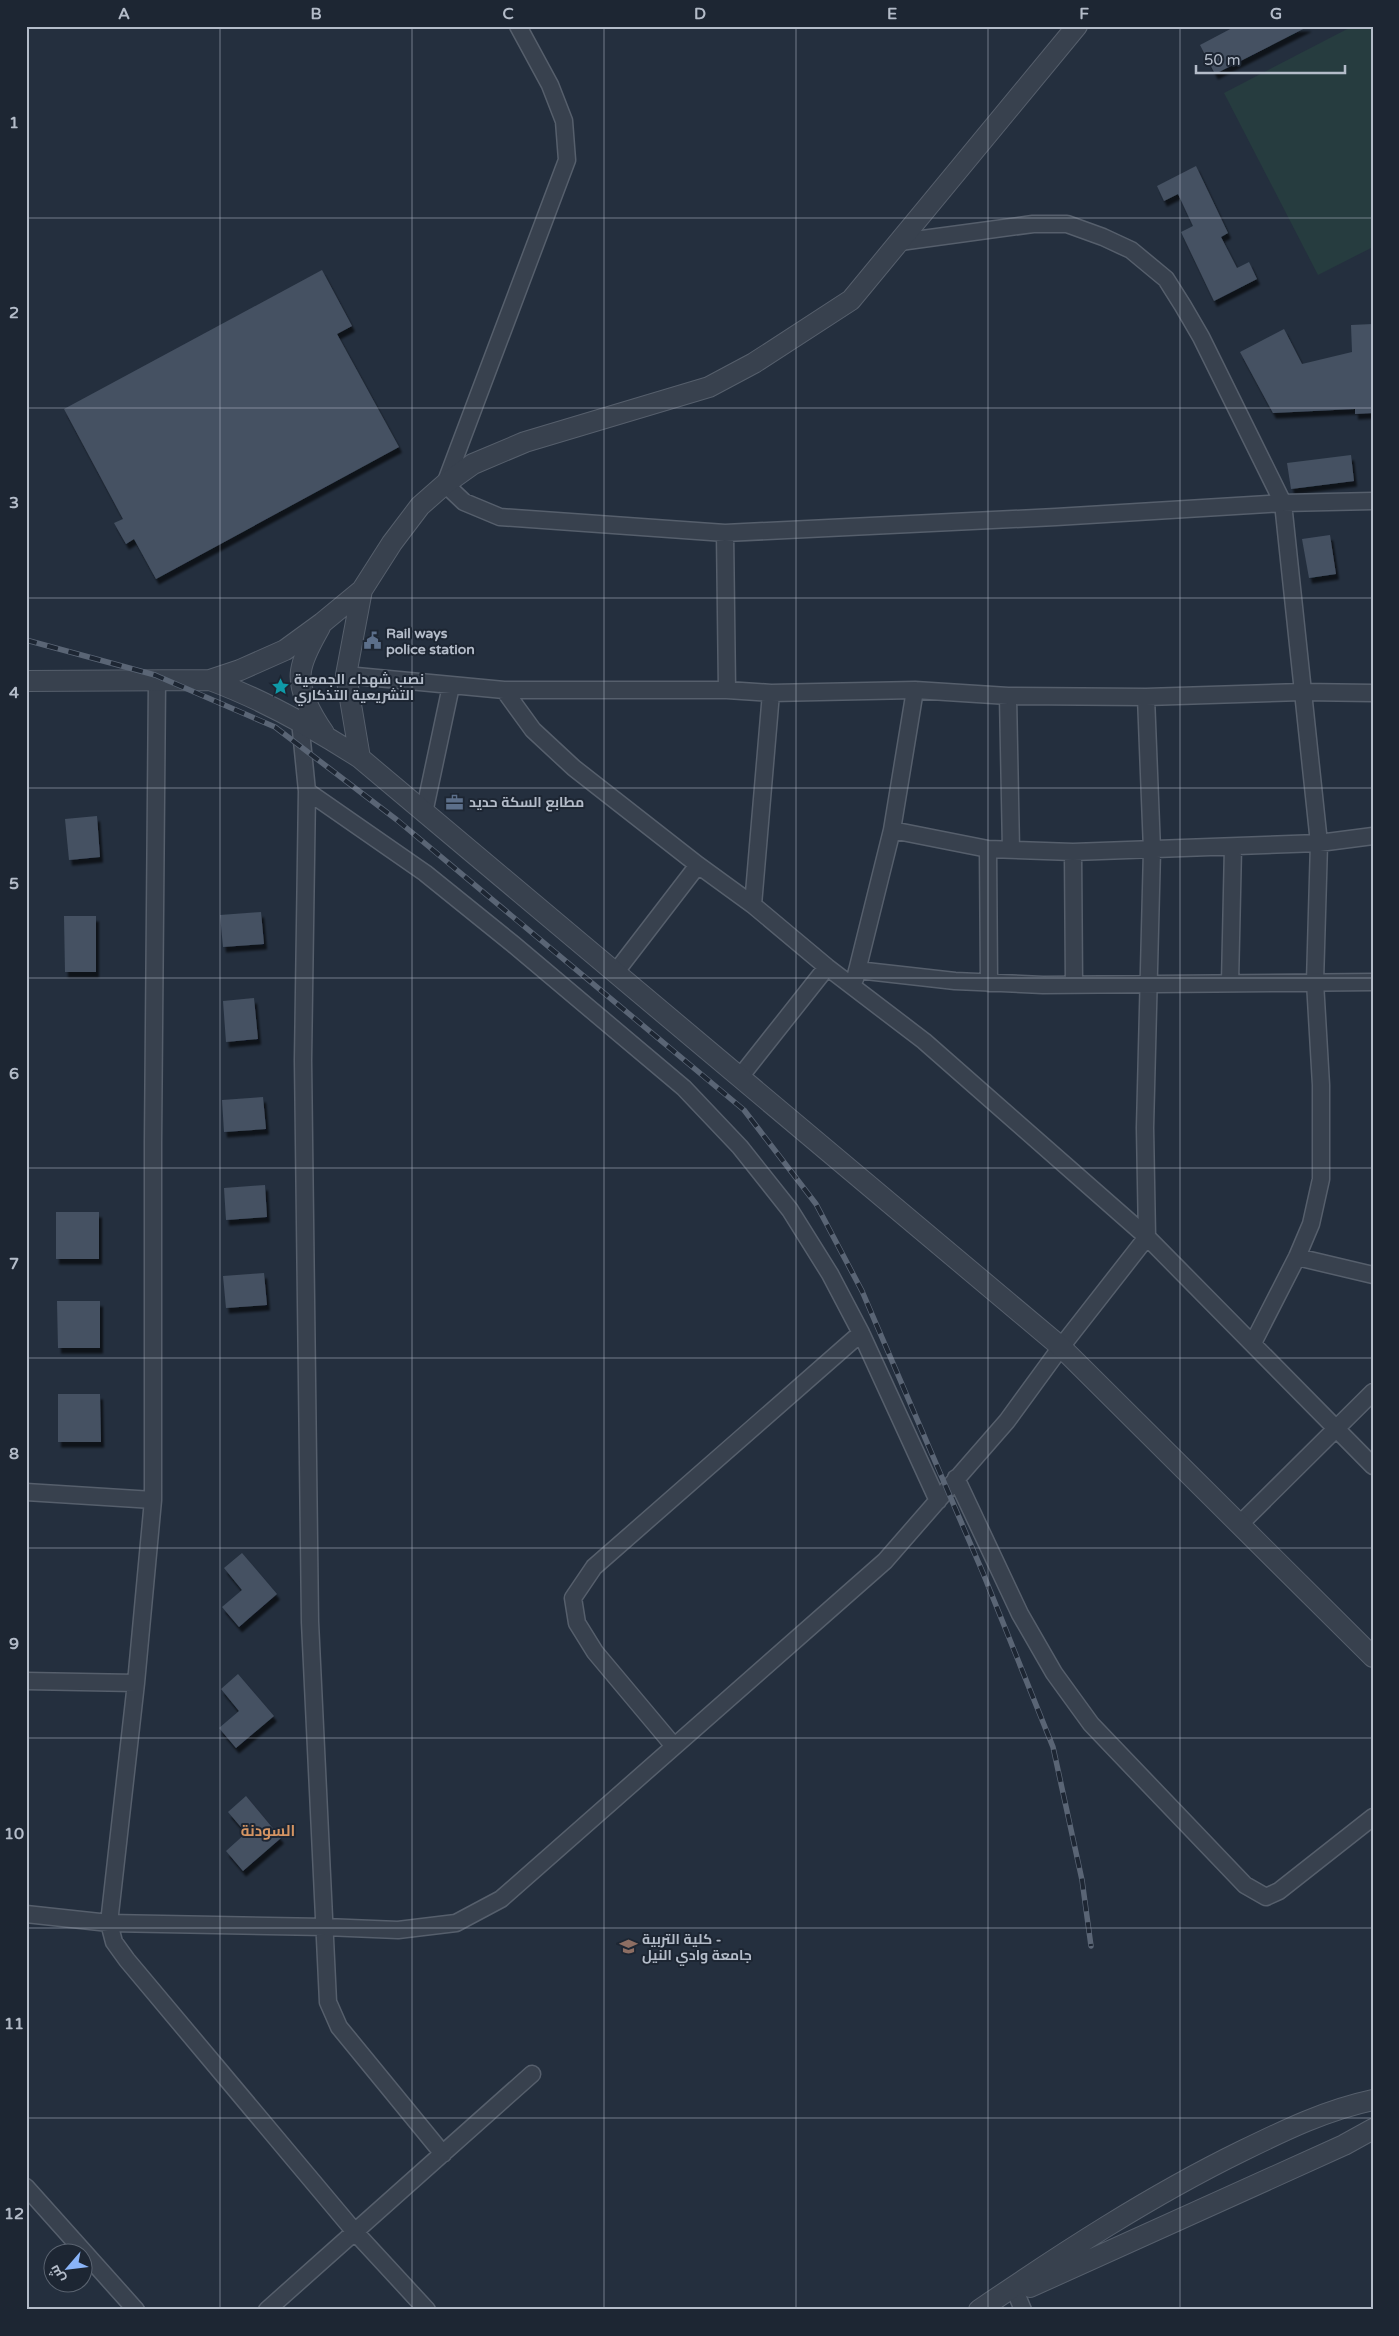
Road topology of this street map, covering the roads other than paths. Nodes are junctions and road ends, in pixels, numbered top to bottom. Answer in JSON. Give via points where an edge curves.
{"nodes":[{"id":1,"x":518,"y":26,"type":"edge"},
{"id":2,"x":1077,"y":26,"type":"edge"},
{"id":3,"x":900,"y":242,"type":"junction"},
{"id":4,"x":445,"y":484,"type":"junction"},
{"id":5,"x":1373,"y":500,"type":"edge"},
{"id":6,"x":1283,"y":503,"type":"junction"},
{"id":7,"x":725,"y":533,"type":"junction"},
{"id":8,"x":362,"y":590,"type":"junction"},
{"id":9,"x":322,"y":623,"type":"junction"},
{"id":10,"x":346,"y":675,"type":"junction"},
{"id":11,"x":210,"y":680,"type":"junction"},
{"id":12,"x":26,"y":681,"type":"edge"},
{"id":13,"x":157,"y":681,"type":"junction"},
{"id":14,"x":451,"y":686,"type":"junction"},
{"id":15,"x":504,"y":690,"type":"junction"},
{"id":16,"x":727,"y":690,"type":"junction"},
{"id":17,"x":915,"y":690,"type":"junction"},
{"id":18,"x":1302,"y":692,"type":"junction"},
{"id":19,"x":771,"y":693,"type":"junction"},
{"id":20,"x":1373,"y":693,"type":"edge"},
{"id":21,"x":1008,"y":696,"type":"junction"},
{"id":22,"x":1146,"y":697,"type":"junction"},
{"id":23,"x":300,"y":721,"type":"junction"},
{"id":24,"x":326,"y":736,"type":"junction"},
{"id":25,"x":360,"y":758,"type":"junction"},
{"id":26,"x":307,"y":791,"type":"junction"},
{"id":27,"x":424,"y":813,"type":"junction"},
{"id":28,"x":892,"y":830,"type":"junction"},
{"id":29,"x":1373,"y":836,"type":"edge"},
{"id":30,"x":1319,"y":843,"type":"junction"},
{"id":31,"x":1233,"y":847,"type":"junction"},
{"id":32,"x":988,"y":849,"type":"junction"},
{"id":33,"x":1010,"y":850,"type":"junction"},
{"id":34,"x":1152,"y":850,"type":"junction"},
{"id":35,"x":1073,"y":852,"type":"junction"},
{"id":36,"x":698,"y":865,"type":"junction"},
{"id":37,"x":754,"y":905,"type":"junction"},
{"id":38,"x":827,"y":967,"type":"junction"},
{"id":39,"x":616,"y":973,"type":"junction"},
{"id":40,"x":856,"y":978,"type":"junction"},
{"id":41,"x":1315,"y":982,"type":"junction"},
{"id":42,"x":1373,"y":982,"type":"edge"},
{"id":43,"x":989,"y":983,"type":"junction"},
{"id":44,"x":1230,"y":983,"type":"junction"},
{"id":45,"x":1150,"y":984,"type":"junction"},
{"id":46,"x":1074,"y":985,"type":"junction"},
{"id":47,"x":740,"y":1077,"type":"junction"},
{"id":48,"x":1147,"y":1237,"type":"junction"},
{"id":49,"x":1297,"y":1258,"type":"junction"},
{"id":50,"x":1373,"y":1275,"type":"edge"},
{"id":51,"x":861,"y":1333,"type":"junction"},
{"id":52,"x":1253,"y":1343,"type":"junction"},
{"id":53,"x":1061,"y":1347,"type":"junction"},
{"id":54,"x":1373,"y":1392,"type":"edge"},
{"id":55,"x":1336,"y":1430,"type":"junction"},
{"id":56,"x":1373,"y":1466,"type":"edge"},
{"id":57,"x":956,"y":1478,"type":"junction"},
{"id":58,"x":26,"y":1492,"type":"edge"},
{"id":59,"x":153,"y":1500,"type":"junction"},
{"id":60,"x":938,"y":1501,"type":"junction"},
{"id":61,"x":1240,"y":1524,"type":"junction"},
{"id":62,"x":1373,"y":1657,"type":"edge"},
{"id":63,"x":26,"y":1681,"type":"edge"},
{"id":64,"x":136,"y":1683,"type":"junction"},
{"id":65,"x":674,"y":1745,"type":"junction"},
{"id":66,"x":1373,"y":1817,"type":"edge"},
{"id":67,"x":26,"y":1914,"type":"edge"},
{"id":68,"x":109,"y":1923,"type":"junction"},
{"id":69,"x":325,"y":1927,"type":"junction"},
{"id":70,"x":532,"y":2074,"type":"dead end"},
{"id":71,"x":1373,"y":2100,"type":"edge"},
{"id":72,"x":1373,"y":2129,"type":"edge"},
{"id":73,"x":443,"y":2154,"type":"junction"},
{"id":74,"x":26,"y":2187,"type":"edge"},
{"id":75,"x":356,"y":2232,"type":"junction"},
{"id":76,"x":1019,"y":2302,"type":"edge"},
{"id":77,"x":136,"y":2310,"type":"edge"},
{"id":78,"x":267,"y":2310,"type":"edge"},
{"id":79,"x":427,"y":2310,"type":"edge"},
{"id":80,"x":980,"y":2310,"type":"edge"}],
"edges":[{"from":1,"to":4,"type":"street","via":[[550,84],[564,121],[567,160]]},
{"from":2,"to":3,"type":"street"},
{"from":3,"to":4,"type":"street","via":[[851,300],[747,367],[709,387],[525,442],[473,464]]},
{"from":3,"to":6,"type":"street","via":[[1032,224],[1067,224],[1131,250],[1166,279],[1183,306]]},
{"from":4,"to":7,"type":"street","via":[[464,502],[500,517]]},
{"from":4,"to":8,"type":"street","via":[[420,506]]},
{"from":5,"to":6,"type":"street"},
{"from":6,"to":7,"type":"street"},
{"from":6,"to":18,"type":"street"},
{"from":7,"to":16,"type":"street"},
{"from":8,"to":9,"type":"street"},
{"from":8,"to":10,"type":"street"},
{"from":9,"to":11,"type":"street","via":[[286,650]]},
{"from":9,"to":24,"type":"street","via":[[300,672],[309,709]]},
{"from":10,"to":14,"type":"street"},
{"from":10,"to":25,"type":"street"},
{"from":11,"to":13,"type":"street"},
{"from":11,"to":23,"type":"street","via":[[266,702]]},
{"from":12,"to":13,"type":"street"},
{"from":13,"to":59,"type":"street"},
{"from":14,"to":15,"type":"street"},
{"from":14,"to":27,"type":"street"},
{"from":15,"to":16,"type":"street"},
{"from":15,"to":36,"type":"street","via":[[533,730],[574,768]]},
{"from":16,"to":19,"type":"street"},
{"from":17,"to":19,"type":"street"},
{"from":17,"to":21,"type":"street"},
{"from":17,"to":28,"type":"street"},
{"from":18,"to":20,"type":"street"},
{"from":18,"to":22,"type":"street"},
{"from":18,"to":30,"type":"street"},
{"from":19,"to":37,"type":"street"},
{"from":21,"to":22,"type":"street"},
{"from":21,"to":33,"type":"street"},
{"from":22,"to":34,"type":"street"},
{"from":23,"to":24,"type":"street"},
{"from":23,"to":26,"type":"street"},
{"from":24,"to":25,"type":"street"},
{"from":25,"to":27,"type":"street"},
{"from":26,"to":51,"type":"street","via":[[425,873],[684,1088],[740,1147],[790,1210],[830,1274]]},
{"from":26,"to":69,"type":"street","via":[[303,1060],[310,1622]]},
{"from":27,"to":39,"type":"street"},
{"from":28,"to":32,"type":"street"},
{"from":28,"to":40,"type":"street"},
{"from":29,"to":30,"type":"street"},
{"from":30,"to":31,"type":"street"},
{"from":30,"to":41,"type":"street"},
{"from":31,"to":34,"type":"street"},
{"from":31,"to":44,"type":"street"},
{"from":32,"to":33,"type":"street"},
{"from":32,"to":43,"type":"street"},
{"from":33,"to":35,"type":"street"},
{"from":34,"to":35,"type":"street"},
{"from":34,"to":45,"type":"street"},
{"from":35,"to":46,"type":"street"},
{"from":36,"to":37,"type":"street"},
{"from":36,"to":39,"type":"street"},
{"from":37,"to":38,"type":"street"},
{"from":38,"to":40,"type":"street"},
{"from":38,"to":47,"type":"street"},
{"from":39,"to":47,"type":"street"},
{"from":40,"to":43,"type":"street"},
{"from":40,"to":48,"type":"street"},
{"from":41,"to":42,"type":"street"},
{"from":41,"to":44,"type":"street"},
{"from":41,"to":49,"type":"street","via":[[1321,1085],[1321,1179],[1311,1224]]},
{"from":43,"to":46,"type":"street"},
{"from":44,"to":45,"type":"street"},
{"from":45,"to":46,"type":"street"},
{"from":45,"to":48,"type":"street","via":[[1145,1128]]},
{"from":47,"to":53,"type":"street"},
{"from":48,"to":52,"type":"street"},
{"from":48,"to":53,"type":"street"},
{"from":49,"to":50,"type":"street"},
{"from":49,"to":52,"type":"street"},
{"from":51,"to":60,"type":"street"},
{"from":51,"to":65,"type":"street","via":[[594,1567],[573,1598],[577,1623],[595,1652]]},
{"from":52,"to":55,"type":"street"},
{"from":53,"to":57,"type":"street","via":[[1007,1421]]},
{"from":53,"to":61,"type":"street"},
{"from":54,"to":55,"type":"street"},
{"from":55,"to":56,"type":"street"},
{"from":55,"to":61,"type":"street"},
{"from":57,"to":60,"type":"street"},
{"from":57,"to":66,"type":"street","via":[[1020,1614],[1054,1674],[1091,1724],[1246,1885],[1266,1897],[1279,1891]]},
{"from":58,"to":59,"type":"street"},
{"from":59,"to":64,"type":"street"},
{"from":60,"to":65,"type":"street","via":[[885,1561]]},
{"from":61,"to":62,"type":"street"},
{"from":63,"to":64,"type":"street"},
{"from":64,"to":68,"type":"street"},
{"from":65,"to":69,"type":"street","via":[[501,1899],[456,1923],[398,1930]]},
{"from":67,"to":68,"type":"street"},
{"from":68,"to":69,"type":"street"},
{"from":68,"to":75,"type":"street","via":[[114,1942],[127,1960]]},
{"from":69,"to":73,"type":"street","via":[[328,2002],[333,2016]]},
{"from":70,"to":73,"type":"street"},
{"from":71,"to":80,"type":"street","via":[[1294,2126],[1217,2163],[1106,2226]]},
{"from":72,"to":76,"type":"street"},
{"from":73,"to":75,"type":"street"},
{"from":74,"to":77,"type":"street"},
{"from":75,"to":78,"type":"street"},
{"from":75,"to":79,"type":"street"},
{"from":76,"to":80,"type":"street"}]}
